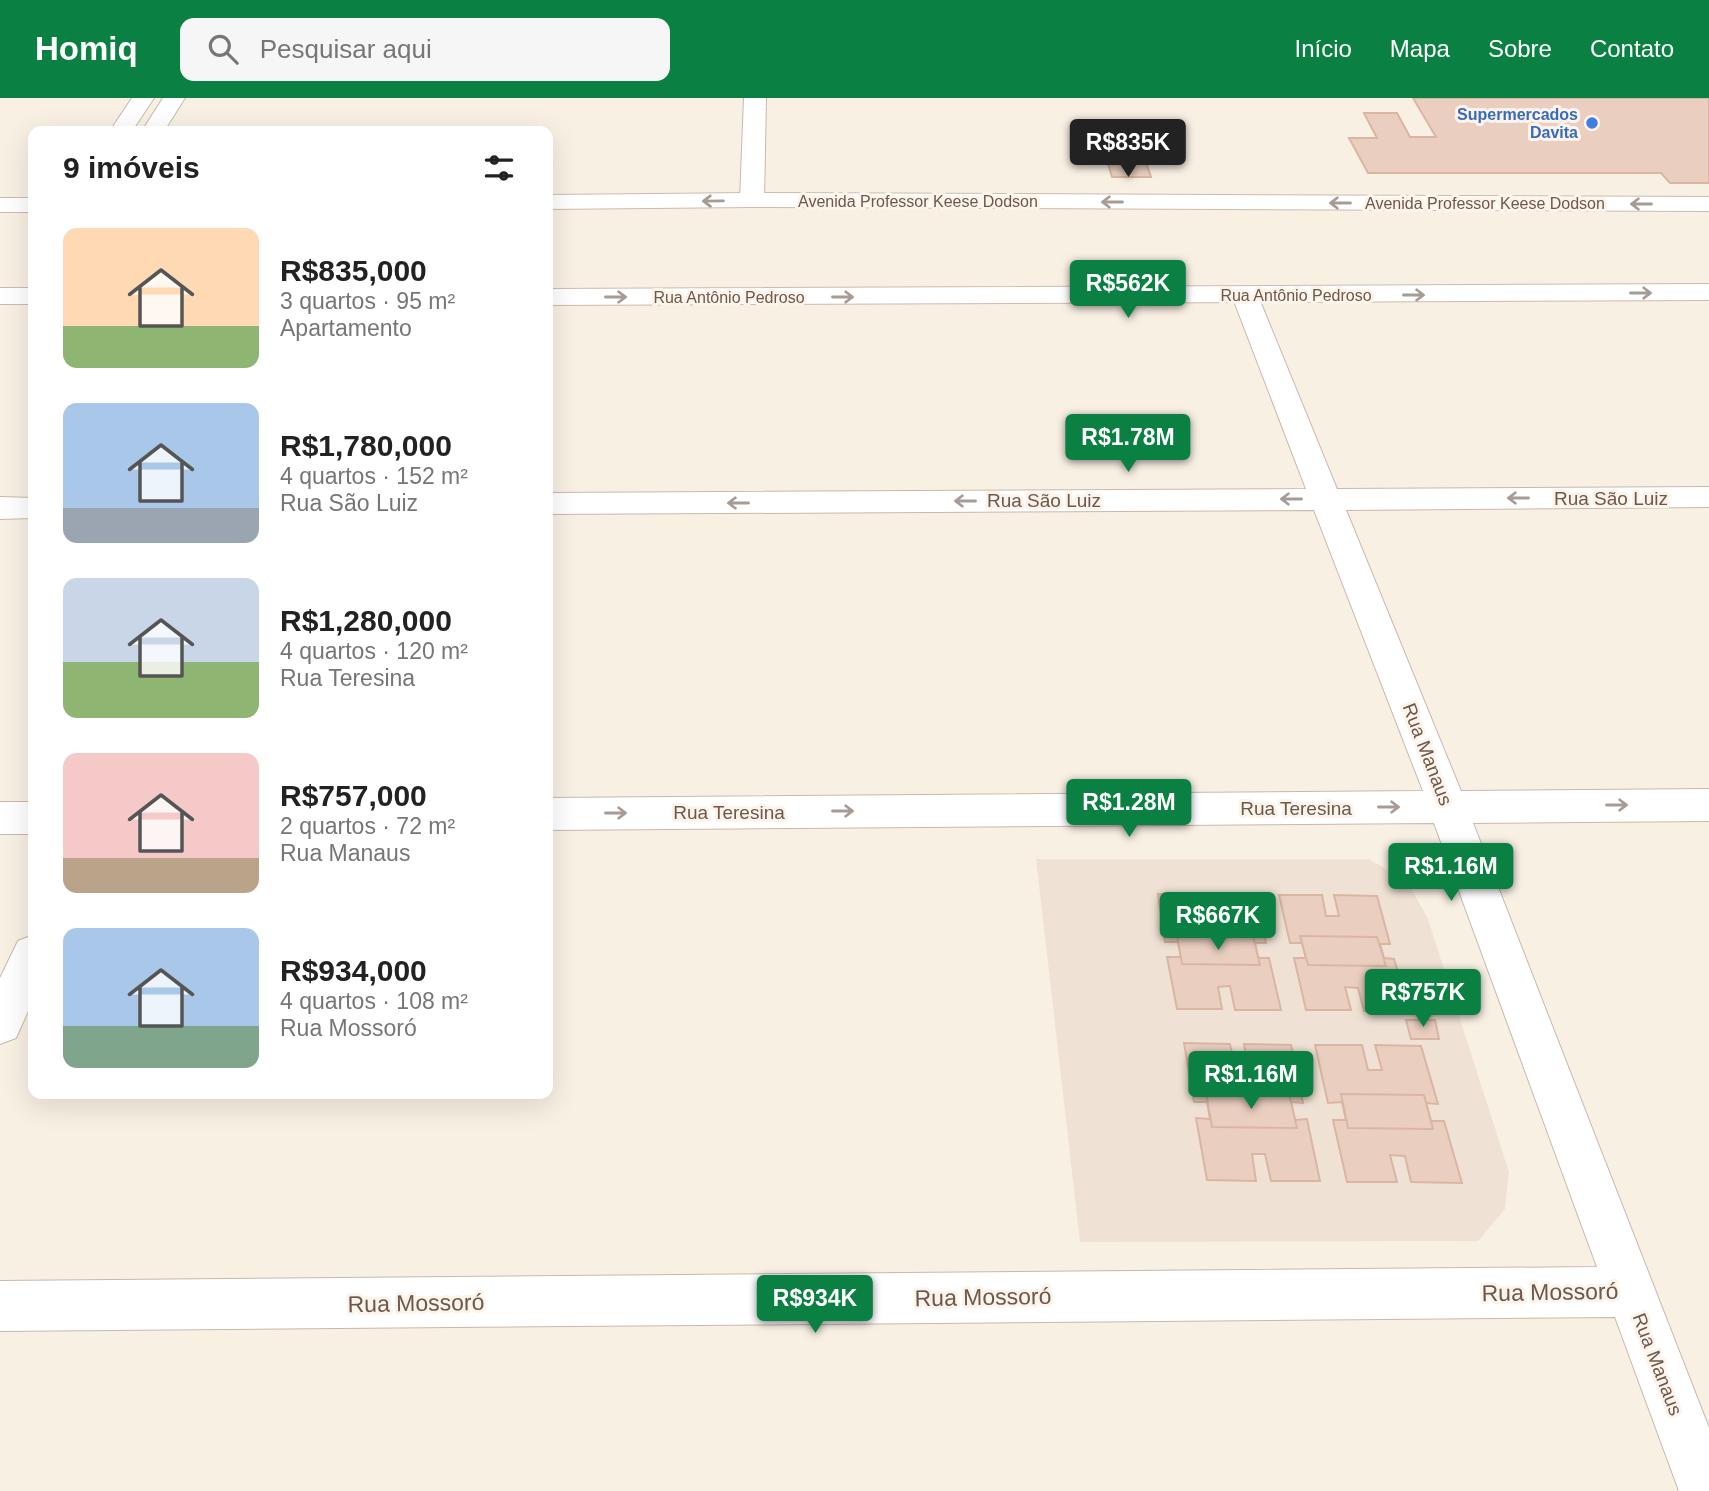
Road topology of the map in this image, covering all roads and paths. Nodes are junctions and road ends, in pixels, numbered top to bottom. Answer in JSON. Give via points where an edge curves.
{"nodes":[{"id":1,"x":143,"y":98,"type":"edge"},
{"id":2,"x":174,"y":98,"type":"edge"},
{"id":3,"x":755,"y":98,"type":"edge"},
{"id":4,"x":124,"y":126,"type":"edge"},
{"id":5,"x":156,"y":126,"type":"edge"},
{"id":6,"x":752,"y":200,"type":"junction"},
{"id":7,"x":553,"y":202,"type":"edge"},
{"id":8,"x":1709,"y":204,"type":"edge"},
{"id":9,"x":0,"y":205,"type":"edge"},
{"id":10,"x":28,"y":205,"type":"edge"},
{"id":11,"x":1709,"y":292,"type":"edge"},
{"id":12,"x":0,"y":296,"type":"edge"},
{"id":13,"x":28,"y":296,"type":"edge"},
{"id":14,"x":1245,"y":296,"type":"junction"},
{"id":15,"x":553,"y":297,"type":"edge"},
{"id":16,"x":1327,"y":498,"type":"junction"},
{"id":17,"x":1709,"y":498,"type":"edge"},
{"id":18,"x":553,"y":504,"type":"edge"},
{"id":19,"x":0,"y":508,"type":"edge"},
{"id":20,"x":28,"y":508,"type":"edge"},
{"id":21,"x":1709,"y":805,"type":"edge"},
{"id":22,"x":1448,"y":807,"type":"junction"},
{"id":23,"x":553,"y":814,"type":"edge"},
{"id":24,"x":0,"y":818,"type":"edge"},
{"id":25,"x":28,"y":818,"type":"edge"},
{"id":26,"x":28,"y":965,"type":"edge"},
{"id":27,"x":0,"y":1024,"type":"edge"},
{"id":28,"x":1630,"y":1292,"type":"junction"},
{"id":29,"x":0,"y":1306,"type":"edge"},
{"id":30,"x":1706,"y":1491,"type":"edge"}],
"edges":[{"from":1,"to":4,"type":"street"},
{"from":2,"to":5,"type":"street"},
{"from":3,"to":6,"type":"street"},
{"from":6,"to":7,"type":"street","name":"Avenida Professor Keese Dodson","one_way":true},
{"from":8,"to":6,"type":"street","name":"Avenida Professor Keese Dodson","one_way":true},
{"from":9,"to":10,"type":"street"},
{"from":14,"to":11,"type":"street","name":"Rua Antônio Pedroso","one_way":true},
{"from":12,"to":13,"type":"street"},
{"from":15,"to":14,"type":"street","name":"Rua Antônio Pedroso","one_way":true},
{"from":14,"to":16,"type":"street","name":"Rua Manaus"},
{"from":17,"to":16,"type":"street","name":"Rua São Luiz","one_way":true},
{"from":16,"to":18,"type":"street","name":"Rua São Luiz","one_way":true},
{"from":16,"to":22,"type":"street","name":"Rua Manaus"},
{"from":19,"to":20,"type":"street"},
{"from":22,"to":21,"type":"street","name":"Rua Teresina","one_way":true},
{"from":23,"to":22,"type":"street","name":"Rua Teresina","one_way":true},
{"from":22,"to":28,"type":"street","name":"Rua Manaus"},
{"from":24,"to":25,"type":"street"},
{"from":26,"to":27,"type":"street"},
{"from":28,"to":29,"type":"street","name":"Rua Mossoró"},
{"from":28,"to":30,"type":"street","name":"Rua Manaus"}]}
